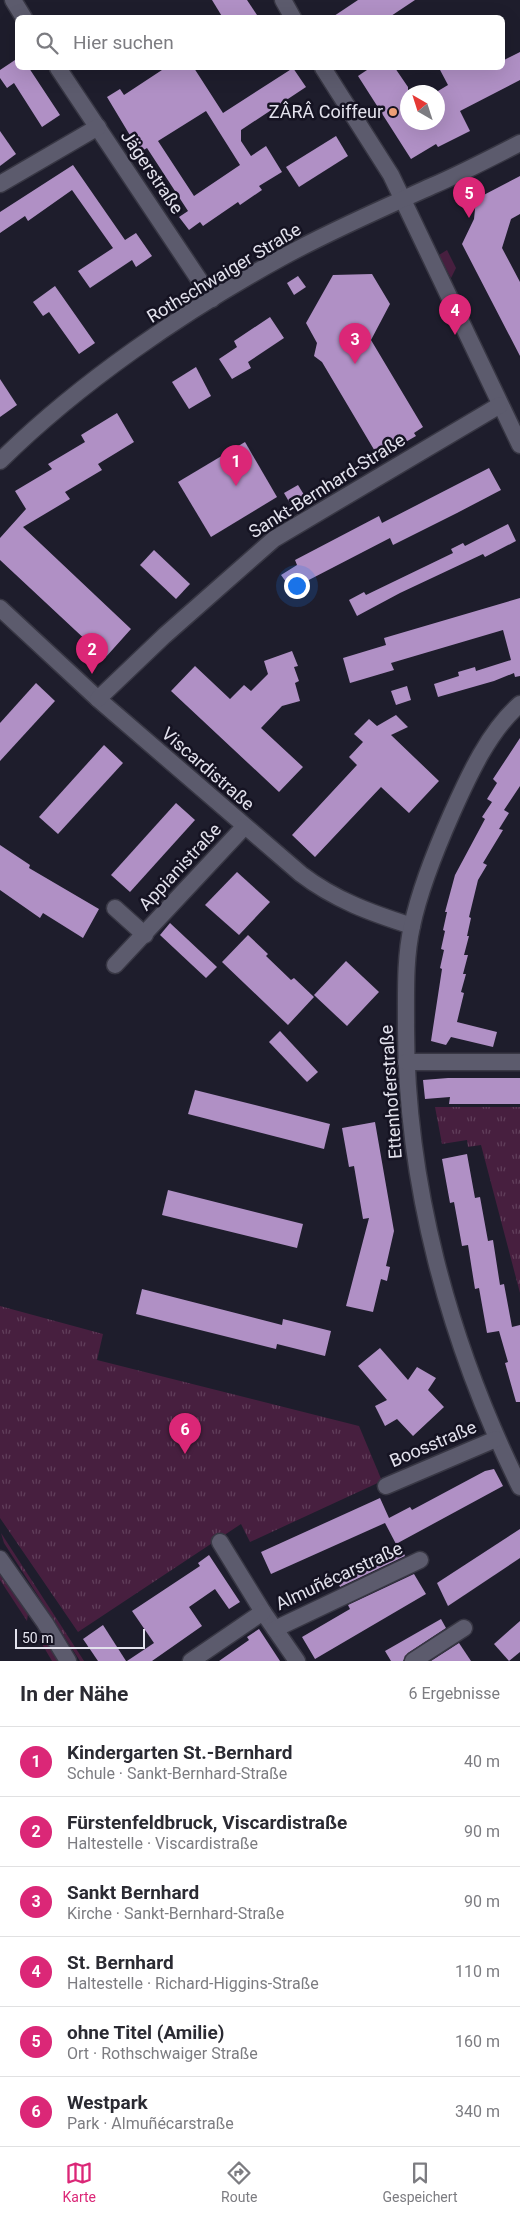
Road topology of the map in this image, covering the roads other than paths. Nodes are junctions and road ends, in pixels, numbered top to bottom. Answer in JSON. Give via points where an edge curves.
{"nodes":[{"id":1,"x":13,"y":0,"type":"edge"},
{"id":2,"x":283,"y":0,"type":"edge"},
{"id":3,"x":22,"y":15,"type":"edge"},
{"id":4,"x":291,"y":15,"type":"edge"},
{"id":5,"x":59,"y":70,"type":"edge"},
{"id":6,"x":324,"y":70,"type":"edge"},
{"id":7,"x":98,"y":128,"type":"junction"},
{"id":8,"x":520,"y":143,"type":"edge"},
{"id":9,"x":0,"y":184,"type":"edge"},
{"id":10,"x":401,"y":200,"type":"junction"},
{"id":11,"x":212,"y":299,"type":"junction"},
{"id":12,"x":500,"y":404,"type":"junction"},
{"id":13,"x":520,"y":445,"type":"edge"},
{"id":14,"x":0,"y":461,"type":"edge"},
{"id":15,"x":0,"y":608,"type":"edge"},
{"id":16,"x":98,"y":699,"type":"junction"},
{"id":17,"x":520,"y":704,"type":"edge"},
{"id":18,"x":244,"y":827,"type":"junction"},
{"id":19,"x":115,"y":908,"type":"dead end"},
{"id":20,"x":412,"y":926,"type":"junction"},
{"id":21,"x":144,"y":935,"type":"junction"},
{"id":22,"x":115,"y":965,"type":"dead end"},
{"id":23,"x":406,"y":1062,"type":"junction"},
{"id":24,"x":520,"y":1062,"type":"edge"},
{"id":25,"x":496,"y":1438,"type":"junction"},
{"id":26,"x":386,"y":1486,"type":"dead end"},
{"id":27,"x":520,"y":1487,"type":"edge"},
{"id":28,"x":220,"y":1542,"type":"dead end"},
{"id":29,"x":0,"y":1559,"type":"edge"},
{"id":30,"x":420,"y":1560,"type":"dead end"},
{"id":31,"x":263,"y":1612,"type":"junction"},
{"id":32,"x":464,"y":1628,"type":"dead end"},
{"id":33,"x":275,"y":1629,"type":"junction"},
{"id":34,"x":68,"y":1661,"type":"edge"},
{"id":35,"x":192,"y":1661,"type":"edge"},
{"id":36,"x":297,"y":1661,"type":"edge"},
{"id":37,"x":413,"y":1661,"type":"edge"}],
"edges":[{"from":1,"to":3,"type":"street"},
{"from":2,"to":4,"type":"street"},
{"from":5,"to":7,"type":"street","name":"Jägerstraße"},
{"from":6,"to":10,"type":"street","via":[[384,164]]},
{"from":7,"to":9,"type":"street"},
{"from":7,"to":11,"type":"street","name":"Jägerstraße"},
{"from":8,"to":10,"type":"street","name":"Rothschwaiger Straße"},
{"from":10,"to":11,"type":"street","name":"Rothschwaiger Straße","via":[[282,257]]},
{"from":10,"to":12,"type":"street"},
{"from":11,"to":14,"type":"street","name":"Rothschwaiger Straße","via":[[118,362],[40,424]]},
{"from":12,"to":13,"type":"street"},
{"from":12,"to":16,"type":"street","name":"Sankt-Bernhard-Straße","via":[[274,539]]},
{"from":15,"to":16,"type":"street","name":"Viscardistraße"},
{"from":16,"to":18,"type":"street","name":"Viscardistraße"},
{"from":17,"to":20,"type":"street","name":"Ettenhoferstraße","via":[[486,746],[456,804],[438,846]]},
{"from":18,"to":20,"type":"street","name":"Viscardistraße","via":[[321,889],[346,903]]},
{"from":18,"to":21,"type":"street","name":"Appianistraße"},
{"from":19,"to":21,"type":"street","name":"Appianistraße"},
{"from":20,"to":23,"type":"street","name":"Ettenhoferstraße","via":[[406,984]]},
{"from":21,"to":22,"type":"street","name":"Appianistraße"},
{"from":23,"to":24,"type":"street"},
{"from":23,"to":25,"type":"street","name":"Ettenhoferstraße","via":[[415,1158],[432,1245],[458,1335]]},
{"from":25,"to":26,"type":"street","name":"Boosstraße"},
{"from":25,"to":27,"type":"street","name":"Ettenhoferstraße"},
{"from":28,"to":31,"type":"street","name":"Almuñécarstraße"},
{"from":29,"to":34,"type":"street"},
{"from":30,"to":33,"type":"street","name":"Almuñécarstraße"},
{"from":31,"to":33,"type":"street","name":"Almuñécarstraße"},
{"from":31,"to":35,"type":"street","name":"Almuñécarstraße"},
{"from":32,"to":37,"type":"street"},
{"from":33,"to":36,"type":"street","name":"Almuñécarstraße"}]}
